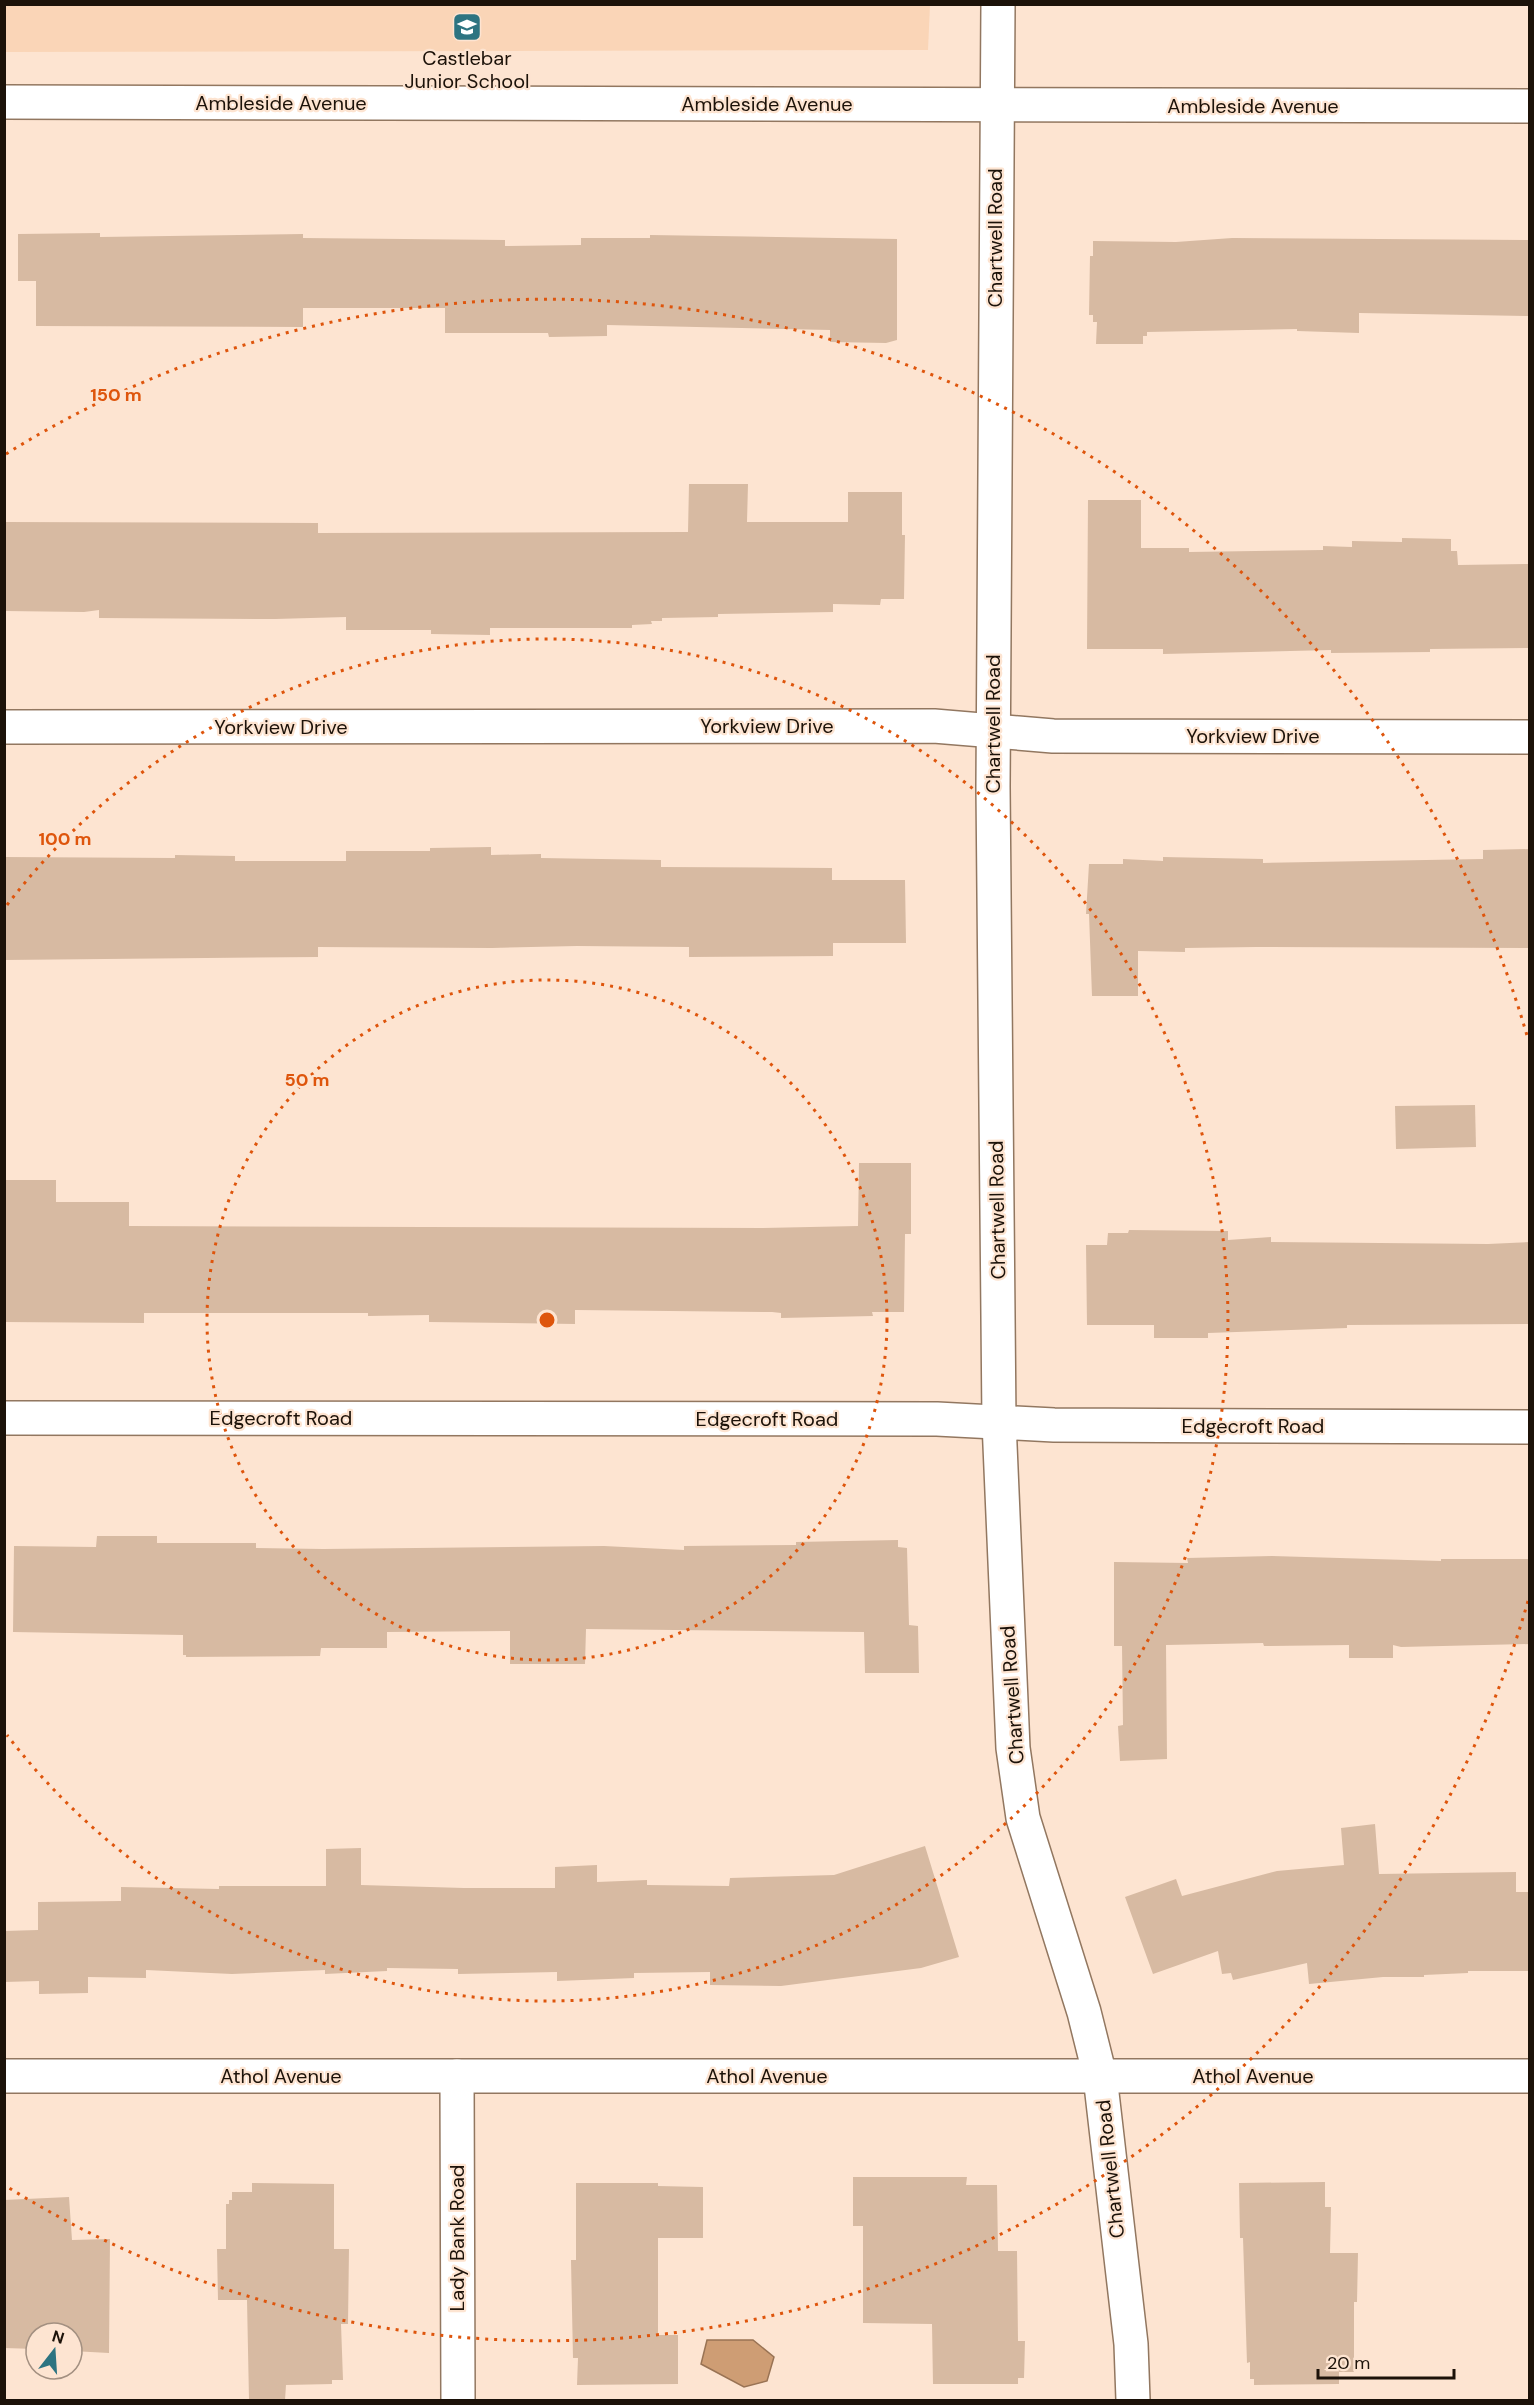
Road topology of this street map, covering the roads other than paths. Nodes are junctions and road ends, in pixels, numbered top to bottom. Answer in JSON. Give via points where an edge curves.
{"nodes":[{"id":1,"x":998,"y":4,"type":"edge"},
{"id":2,"x":4,"y":102,"type":"edge"},
{"id":3,"x":996,"y":105,"type":"junction"},
{"id":4,"x":1530,"y":106,"type":"edge"},
{"id":5,"x":4,"y":727,"type":"edge"},
{"id":6,"x":993,"y":730,"type":"junction"},
{"id":7,"x":1530,"y":737,"type":"edge"},
{"id":8,"x":4,"y":1418,"type":"edge"},
{"id":9,"x":999,"y":1422,"type":"junction"},
{"id":10,"x":1530,"y":1427,"type":"edge"},
{"id":11,"x":4,"y":2076,"type":"edge"},
{"id":12,"x":457,"y":2076,"type":"junction"},
{"id":13,"x":1100,"y":2076,"type":"junction"},
{"id":14,"x":1530,"y":2076,"type":"edge"},
{"id":15,"x":458,"y":2400,"type":"edge"},
{"id":16,"x":1133,"y":2400,"type":"edge"}],
"edges":[{"from":1,"to":3,"type":"street","name":"Chartwell Road"},
{"from":2,"to":3,"type":"street","name":"Ambleside Avenue"},
{"from":3,"to":4,"type":"street","name":"Ambleside Avenue"},
{"from":3,"to":6,"type":"street","name":"Chartwell Road"},
{"from":5,"to":6,"type":"street","name":"Yorkview Drive","via":[[934,726]]},
{"from":6,"to":7,"type":"street","name":"Yorkview Drive","via":[[1072,736]]},
{"from":6,"to":9,"type":"street","name":"Chartwell Road"},
{"from":8,"to":9,"type":"street","name":"Edgecroft Road"},
{"from":9,"to":10,"type":"street","name":"Edgecroft Road"},
{"from":9,"to":13,"type":"street","name":"Chartwell Road","via":[[1013,1748],[1023,1818]]},
{"from":11,"to":12,"type":"street","name":"Athol Avenue"},
{"from":12,"to":13,"type":"street","name":"Athol Avenue"},
{"from":12,"to":15,"type":"street","name":"Lady Bank Road"},
{"from":13,"to":14,"type":"street","name":"Athol Avenue"},
{"from":13,"to":16,"type":"street","name":"Chartwell Road","via":[[1131,2344]]}]}
